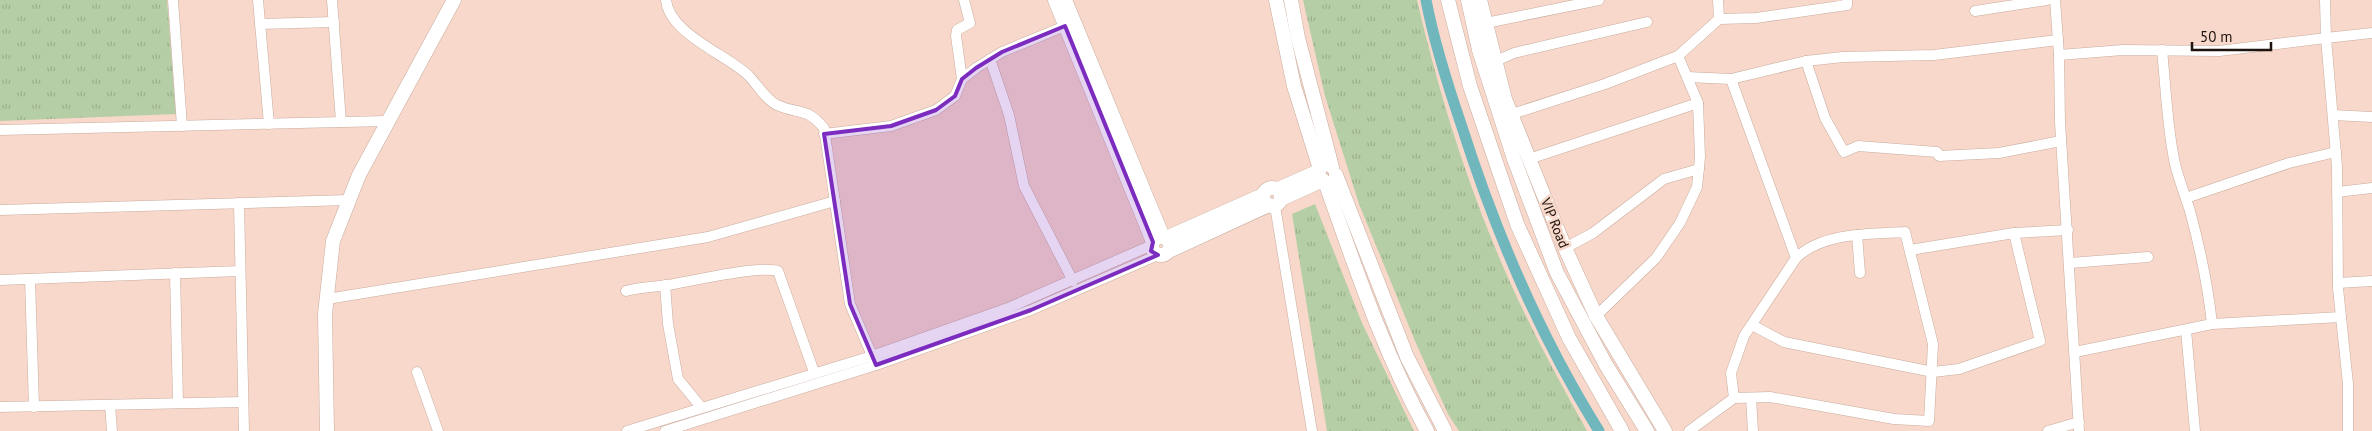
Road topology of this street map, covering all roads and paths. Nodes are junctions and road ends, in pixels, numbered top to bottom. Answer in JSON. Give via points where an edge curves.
{"nodes":[{"id":1,"x":173,"y":0,"type":"edge"},
{"id":2,"x":258,"y":0,"type":"edge"},
{"id":3,"x":332,"y":0,"type":"edge"},
{"id":4,"x":453,"y":0,"type":"edge"},
{"id":5,"x":666,"y":0,"type":"edge"},
{"id":6,"x":964,"y":0,"type":"edge"},
{"id":7,"x":1055,"y":0,"type":"edge"},
{"id":8,"x":1065,"y":0,"type":"edge"},
{"id":9,"x":1276,"y":0,"type":"edge"},
{"id":10,"x":1291,"y":0,"type":"edge"},
{"id":11,"x":1448,"y":0,"type":"edge"},
{"id":12,"x":1468,"y":0,"type":"edge"},
{"id":13,"x":1480,"y":0,"type":"edge"},
{"id":14,"x":1599,"y":0,"type":"edge"},
{"id":15,"x":1718,"y":0,"type":"edge"},
{"id":16,"x":1847,"y":0,"type":"edge"},
{"id":17,"x":2047,"y":0,"type":"edge"},
{"id":18,"x":2055,"y":0,"type":"edge"},
{"id":19,"x":2325,"y":0,"type":"edge"},
{"id":20,"x":1975,"y":11,"type":"dead end"},
{"id":21,"x":1719,"y":19,"type":"junction"},
{"id":22,"x":334,"y":22,"type":"junction"},
{"id":23,"x":1647,"y":22,"type":"dead end"},
{"id":24,"x":1486,"y":23,"type":"junction"},
{"id":25,"x":260,"y":24,"type":"junction"},
{"id":26,"x":1065,"y":26,"type":"junction"},
{"id":27,"x":2372,"y":34,"type":"edge"},
{"id":28,"x":2326,"y":38,"type":"junction"},
{"id":29,"x":2058,"y":40,"type":"junction"},
{"id":30,"x":2162,"y":50,"type":"junction"},
{"id":31,"x":1678,"y":56,"type":"junction"},
{"id":32,"x":2059,"y":56,"type":"junction"},
{"id":33,"x":990,"y":59,"type":"junction"},
{"id":34,"x":1806,"y":61,"type":"junction"},
{"id":35,"x":1496,"y":62,"type":"junction"},
{"id":36,"x":1687,"y":77,"type":"junction"},
{"id":37,"x":962,"y":79,"type":"junction"},
{"id":38,"x":1731,"y":79,"type":"junction"},
{"id":39,"x":1698,"y":103,"type":"junction"},
{"id":40,"x":1512,"y":114,"type":"junction"},
{"id":41,"x":2333,"y":115,"type":"junction"},
{"id":42,"x":2372,"y":117,"type":"edge"},
{"id":43,"x":341,"y":122,"type":"junction"},
{"id":44,"x":388,"y":122,"type":"junction"},
{"id":45,"x":269,"y":124,"type":"junction"},
{"id":46,"x":182,"y":126,"type":"junction"},
{"id":47,"x":0,"y":130,"type":"edge"},
{"id":48,"x":824,"y":134,"type":"junction"},
{"id":49,"x":2061,"y":141,"type":"junction"},
{"id":50,"x":2336,"y":152,"type":"junction"},
{"id":51,"x":1530,"y":159,"type":"junction"},
{"id":52,"x":1699,"y":169,"type":"junction"},
{"id":53,"x":1326,"y":174,"type":"junction"},
{"id":54,"x":2372,"y":188,"type":"edge"},
{"id":55,"x":2337,"y":192,"type":"junction"},
{"id":56,"x":2186,"y":198,"type":"junction"},
{"id":57,"x":1273,"y":199,"type":"junction"},
{"id":58,"x":349,"y":200,"type":"junction"},
{"id":59,"x":834,"y":202,"type":"junction"},
{"id":60,"x":239,"y":203,"type":"junction"},
{"id":61,"x":0,"y":210,"type":"edge"},
{"id":62,"x":2068,"y":230,"type":"junction"},
{"id":63,"x":2014,"y":233,"type":"junction"},
{"id":64,"x":1857,"y":236,"type":"junction"},
{"id":65,"x":1160,"y":245,"type":"junction"},
{"id":66,"x":1565,"y":248,"type":"junction"},
{"id":67,"x":1910,"y":250,"type":"junction"},
{"id":68,"x":2148,"y":257,"type":"dead end"},
{"id":69,"x":1796,"y":258,"type":"junction"},
{"id":70,"x":2070,"y":263,"type":"junction"},
{"id":71,"x":240,"y":271,"type":"junction"},
{"id":72,"x":1860,"y":272,"type":"dead end"},
{"id":73,"x":175,"y":273,"type":"junction"},
{"id":74,"x":30,"y":279,"type":"junction"},
{"id":75,"x":0,"y":280,"type":"edge"},
{"id":76,"x":1073,"y":281,"type":"junction"},
{"id":77,"x":2372,"y":281,"type":"edge"},
{"id":78,"x":2338,"y":282,"type":"junction"},
{"id":79,"x":665,"y":285,"type":"junction"},
{"id":80,"x":626,"y":291,"type":"dead end"},
{"id":81,"x":326,"y":299,"type":"junction"},
{"id":82,"x":1596,"y":316,"type":"junction"},
{"id":83,"x":2341,"y":317,"type":"junction"},
{"id":84,"x":2212,"y":324,"type":"junction"},
{"id":85,"x":1752,"y":325,"type":"junction"},
{"id":86,"x":2186,"y":330,"type":"junction"},
{"id":87,"x":2075,"y":352,"type":"junction"},
{"id":88,"x":874,"y":360,"type":"junction"},
{"id":89,"x":417,"y":372,"type":"dead end"},
{"id":90,"x":814,"y":372,"type":"junction"},
{"id":91,"x":1933,"y":372,"type":"junction"},
{"id":92,"x":1734,"y":398,"type":"junction"},
{"id":93,"x":1751,"y":398,"type":"junction"},
{"id":94,"x":244,"y":402,"type":"junction"},
{"id":95,"x":178,"y":403,"type":"junction"},
{"id":96,"x":110,"y":405,"type":"junction"},
{"id":97,"x":34,"y":407,"type":"junction"},
{"id":98,"x":701,"y":407,"type":"junction"},
{"id":99,"x":0,"y":408,"type":"edge"},
{"id":100,"x":1930,"y":426,"type":"edge"},
{"id":101,"x":2079,"y":426,"type":"edge"},
{"id":102,"x":112,"y":431,"type":"edge"},
{"id":103,"x":244,"y":431,"type":"edge"},
{"id":104,"x":327,"y":431,"type":"edge"},
{"id":105,"x":438,"y":431,"type":"edge"},
{"id":106,"x":627,"y":431,"type":"edge"},
{"id":107,"x":665,"y":431,"type":"edge"},
{"id":108,"x":1312,"y":431,"type":"edge"},
{"id":109,"x":1427,"y":431,"type":"edge"},
{"id":110,"x":1445,"y":431,"type":"edge"},
{"id":111,"x":1622,"y":431,"type":"edge"},
{"id":112,"x":1647,"y":431,"type":"edge"},
{"id":113,"x":1665,"y":431,"type":"edge"},
{"id":114,"x":1689,"y":431,"type":"edge"},
{"id":115,"x":1754,"y":431,"type":"edge"},
{"id":116,"x":2048,"y":431,"type":"edge"},
{"id":117,"x":2195,"y":431,"type":"edge"},
{"id":118,"x":2348,"y":431,"type":"edge"}],
"edges":[{"from":1,"to":46,"type":"street"},
{"from":2,"to":25,"type":"street"},
{"from":3,"to":22,"type":"street"},
{"from":4,"to":44,"type":"street"},
{"from":5,"to":48,"type":"street","via":[[666,10],[682,29],[747,74],[777,105],[808,113],[824,128]]},
{"from":6,"to":37,"type":"street","via":[[970,23],[958,30],[956,36]]},
{"from":7,"to":26,"type":"street"},
{"from":8,"to":65,"type":"street"},
{"from":9,"to":53,"type":"street","via":[[1294,86]]},
{"from":10,"to":53,"type":"street"},
{"from":11,"to":111,"type":"street","via":[[1470,86],[1517,224],[1568,338]]},
{"from":12,"to":112,"type":"street","name":"VIP Road","via":[[1479,50],[1514,159],[1557,273],[1606,365]]},
{"from":13,"to":24,"type":"street","name":"VIP Road"},
{"from":14,"to":24,"type":"street"},
{"from":15,"to":21,"type":"street"},
{"from":16,"to":21,"type":"street","via":[[1847,5],[1802,12]]},
{"from":17,"to":20,"type":"street"},
{"from":18,"to":29,"type":"street"},
{"from":19,"to":28,"type":"street"},
{"from":21,"to":31,"type":"street"},
{"from":22,"to":25,"type":"street"},
{"from":22,"to":43,"type":"street"},
{"from":23,"to":35,"type":"street","via":[[1514,53]]},
{"from":24,"to":35,"type":"street","name":"VIP Road"},
{"from":25,"to":45,"type":"street"},
{"from":26,"to":33,"type":"street"},
{"from":26,"to":65,"type":"street"},
{"from":27,"to":28,"type":"street"},
{"from":28,"to":30,"type":"street","via":[[2219,51]]},
{"from":28,"to":41,"type":"street"},
{"from":29,"to":32,"type":"street"},
{"from":29,"to":34,"type":"street","via":[[1934,54],[1843,56]]},
{"from":30,"to":32,"type":"street"},
{"from":30,"to":56,"type":"street","via":[[2168,129]]},
{"from":31,"to":36,"type":"street"},
{"from":31,"to":40,"type":"street"},
{"from":32,"to":49,"type":"street"},
{"from":33,"to":37,"type":"street"},
{"from":33,"to":76,"type":"street","via":[[1009,115],[1024,186]]},
{"from":34,"to":38,"type":"street"},
{"from":34,"to":49,"type":"street","via":[[1825,118],[1844,152],[1858,146],[1937,152],[1939,156],[1991,153]]},
{"from":35,"to":40,"type":"street","name":"VIP Road"},
{"from":36,"to":38,"type":"street"},
{"from":36,"to":39,"type":"street"},
{"from":37,"to":48,"type":"street","via":[[955,96],[936,110],[891,126]]},
{"from":38,"to":69,"type":"street"},
{"from":39,"to":51,"type":"street"},
{"from":39,"to":52,"type":"street"},
{"from":40,"to":51,"type":"street","name":"VIP Road"},
{"from":41,"to":42,"type":"street"},
{"from":41,"to":50,"type":"street"},
{"from":43,"to":44,"type":"street"},
{"from":43,"to":45,"type":"street"},
{"from":44,"to":58,"type":"street"},
{"from":45,"to":46,"type":"street"},
{"from":46,"to":47,"type":"street"},
{"from":48,"to":59,"type":"street"},
{"from":49,"to":62,"type":"street"},
{"from":50,"to":55,"type":"street"},
{"from":50,"to":56,"type":"street","via":[[2289,163]]},
{"from":51,"to":66,"type":"street","name":"VIP Road"},
{"from":52,"to":66,"type":"street","via":[[1664,179],[1600,228]]},
{"from":52,"to":82,"type":"street","via":[[1697,187],[1680,223],[1656,258]]},
{"from":53,"to":57,"type":"street"},
{"from":53,"to":109,"type":"street","via":[[1371,310]]},
{"from":53,"to":110,"type":"street","via":[[1407,357]]},
{"from":54,"to":55,"type":"street"},
{"from":55,"to":78,"type":"street"},
{"from":56,"to":84,"type":"street","via":[[2209,295]]},
{"from":57,"to":65,"type":"street"},
{"from":57,"to":108,"type":"street"},
{"from":58,"to":60,"type":"street"},
{"from":58,"to":81,"type":"street","via":[[333,241]]},
{"from":59,"to":81,"type":"street","via":[[708,237]]},
{"from":59,"to":88,"type":"street","via":[[850,304]]},
{"from":60,"to":61,"type":"street"},
{"from":60,"to":71,"type":"street"},
{"from":62,"to":63,"type":"street"},
{"from":62,"to":70,"type":"street"},
{"from":63,"to":67,"type":"street"},
{"from":63,"to":91,"type":"street","via":[[2040,342],[1959,369]]},
{"from":64,"to":67,"type":"street","via":[[1905,232]]},
{"from":64,"to":69,"type":"street","via":[[1817,243]]},
{"from":64,"to":72,"type":"street"},
{"from":65,"to":76,"type":"street"},
{"from":65,"to":88,"type":"street","via":[[1031,310]]},
{"from":66,"to":82,"type":"street","name":"VIP Road"},
{"from":67,"to":91,"type":"street","via":[[1933,344]]},
{"from":68,"to":70,"type":"street"},
{"from":69,"to":85,"type":"street"},
{"from":70,"to":87,"type":"street"},
{"from":71,"to":73,"type":"street"},
{"from":71,"to":94,"type":"street"},
{"from":73,"to":74,"type":"street"},
{"from":73,"to":95,"type":"street"},
{"from":74,"to":75,"type":"street"},
{"from":74,"to":97,"type":"street"},
{"from":76,"to":88,"type":"street"},
{"from":77,"to":78,"type":"street"},
{"from":78,"to":83,"type":"street"},
{"from":79,"to":80,"type":"street"},
{"from":79,"to":90,"type":"street","via":[[758,270],[778,271]]},
{"from":79,"to":98,"type":"street","via":[[678,379]]},
{"from":81,"to":104,"type":"street"},
{"from":82,"to":113,"type":"street","name":"VIP Road"},
{"from":83,"to":84,"type":"street"},
{"from":83,"to":118,"type":"street","via":[[2348,384]]},
{"from":84,"to":86,"type":"street"},
{"from":85,"to":91,"type":"street","via":[[1784,342]]},
{"from":85,"to":92,"type":"street","via":[[1744,336],[1731,373]]},
{"from":86,"to":87,"type":"street"},
{"from":86,"to":117,"type":"street"},
{"from":87,"to":101,"type":"street"},
{"from":88,"to":90,"type":"street"},
{"from":88,"to":107,"type":"street"},
{"from":89,"to":105,"type":"street"},
{"from":90,"to":98,"type":"street"},
{"from":91,"to":100,"type":"street"},
{"from":92,"to":93,"type":"street"},
{"from":92,"to":114,"type":"street"},
{"from":93,"to":100,"type":"street","via":[[1770,397]]},
{"from":93,"to":115,"type":"street"},
{"from":94,"to":95,"type":"street"},
{"from":94,"to":103,"type":"street"},
{"from":95,"to":96,"type":"street"},
{"from":96,"to":97,"type":"street"},
{"from":96,"to":102,"type":"street"},
{"from":97,"to":99,"type":"street"},
{"from":98,"to":106,"type":"street"},
{"from":101,"to":116,"type":"street"}]}
